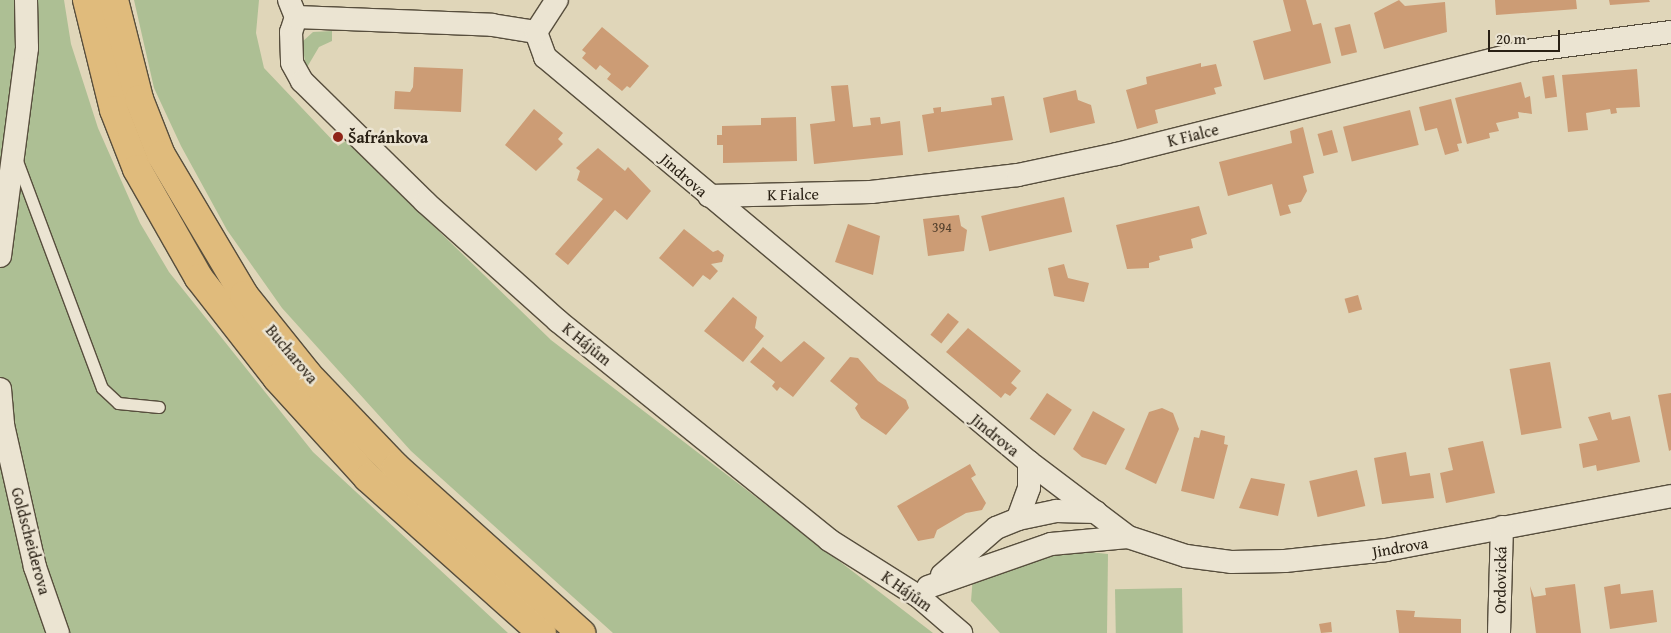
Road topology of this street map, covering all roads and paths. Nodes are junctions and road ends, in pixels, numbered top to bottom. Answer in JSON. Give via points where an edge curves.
{"nodes":[{"id":1,"x":26,"y":0,"type":"edge"},
{"id":2,"x":86,"y":0,"type":"edge"},
{"id":3,"x":114,"y":0,"type":"edge"},
{"id":4,"x":557,"y":0,"type":"edge"},
{"id":5,"x":293,"y":9,"type":"edge"},
{"id":6,"x":536,"y":32,"type":"junction"},
{"id":7,"x":1671,"y":32,"type":"edge"},
{"id":8,"x":12,"y":150,"type":"junction"},
{"id":9,"x":708,"y":196,"type":"junction"},
{"id":10,"x":0,"y":256,"type":"edge"},
{"id":11,"x":0,"y":389,"type":"edge"},
{"id":12,"x":159,"y":406,"type":"dead end"},
{"id":13,"x":1030,"y":462,"type":"junction"},
{"id":14,"x":1671,"y":496,"type":"edge"},
{"id":15,"x":1096,"y":512,"type":"junction"},
{"id":16,"x":1018,"y":519,"type":"junction"},
{"id":17,"x":1502,"y":527,"type":"junction"},
{"id":18,"x":1128,"y":538,"type":"junction"},
{"id":19,"x":923,"y":591,"type":"junction"},
{"id":20,"x":58,"y":633,"type":"edge"},
{"id":21,"x":542,"y":633,"type":"edge"},
{"id":22,"x":581,"y":633,"type":"edge"},
{"id":23,"x":961,"y":633,"type":"edge"},
{"id":24,"x":1499,"y":633,"type":"edge"}],
"edges":[{"from":1,"to":8,"type":"street","via":[[27,48]]},
{"from":2,"to":21,"type":"main road","name":"Bucharova","via":[[114,110],[137,169],[199,278],[276,378],[368,478]]},
{"from":3,"to":22,"type":"main road","name":"Bucharova","via":[[139,99],[161,155],[244,295],[308,375],[396,466]]},
{"from":4,"to":6,"type":"street"},
{"from":5,"to":6,"type":"street","via":[[492,25]]},
{"from":5,"to":19,"type":"street","name":"K Hájům","via":[[292,63],[302,81],[425,202],[558,321],[829,540]]},
{"from":6,"to":9,"type":"street","name":"Jindrova","via":[[545,57]]},
{"from":7,"to":9,"type":"street","name":"K Fialce","via":[[1526,51],[1117,154],[1018,175],[871,192]]},
{"from":8,"to":10,"type":"street"},
{"from":8,"to":12,"type":"lane","via":[[102,388],[118,404]]},
{"from":9,"to":13,"type":"street","name":"Jindrova"},
{"from":11,"to":20,"type":"street","name":"Goldscheiderova","via":[[3,425],[35,567]]},
{"from":13,"to":15,"type":"street","name":"Jindrova"},
{"from":13,"to":16,"type":"street","name":"Jindrova","via":[[1029,488]]},
{"from":14,"to":17,"type":"street","name":"Jindrova"},
{"from":15,"to":16,"type":"street","via":[[1056,510]]},
{"from":15,"to":18,"type":"street","name":"Jindrova"},
{"from":16,"to":19,"type":"street","via":[[996,528]]},
{"from":17,"to":18,"type":"street","name":"Jindrova","via":[[1386,550],[1285,562],[1186,556]]},
{"from":17,"to":24,"type":"street","name":"Ordovická"},
{"from":18,"to":19,"type":"street","name":"Jindrova","via":[[1051,544]]},
{"from":19,"to":23,"type":"street","name":"K Hájům"}]}
